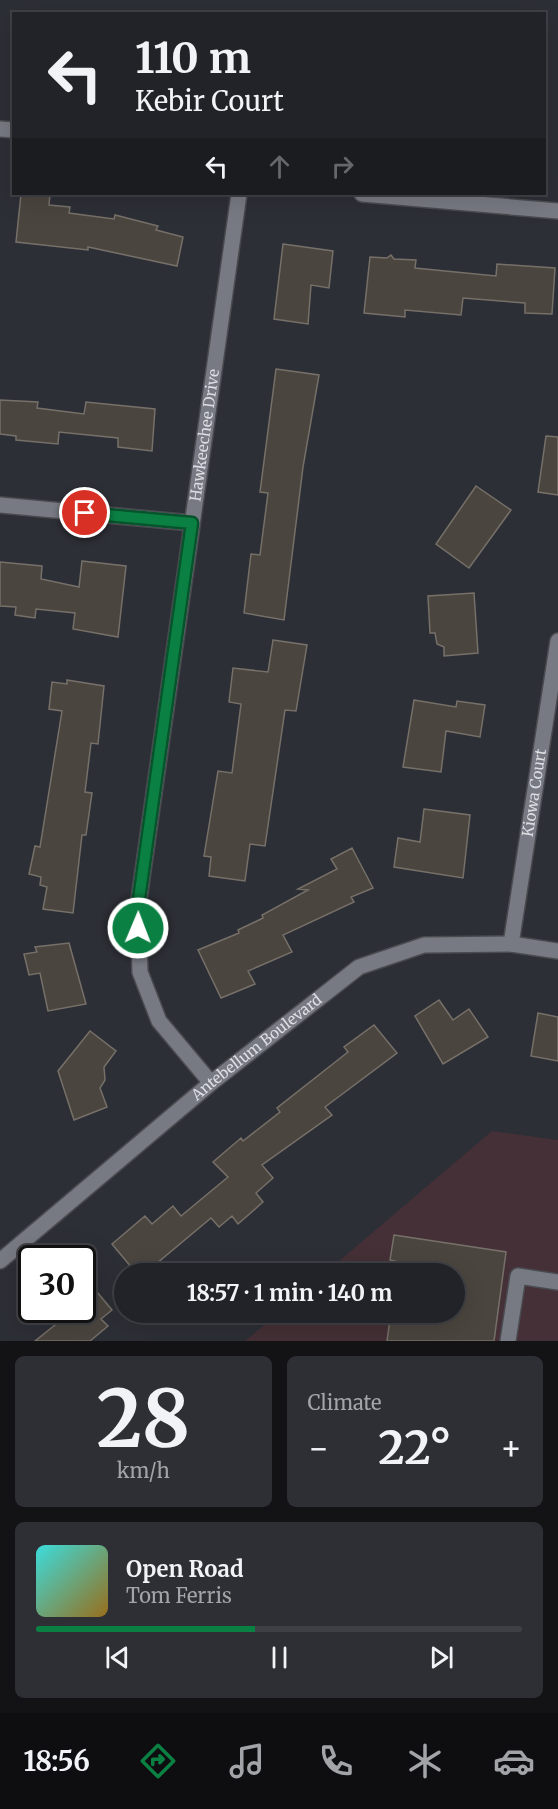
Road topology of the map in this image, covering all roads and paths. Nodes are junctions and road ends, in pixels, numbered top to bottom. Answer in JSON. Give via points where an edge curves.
{"nodes":[{"id":1,"x":239,"y":195,"type":"edge"},
{"id":2,"x":374,"y":195,"type":"edge"},
{"id":3,"x":558,"y":211,"type":"edge"},
{"id":4,"x":0,"y":505,"type":"edge"},
{"id":5,"x":192,"y":523,"type":"junction"},
{"id":6,"x":558,"y":641,"type":"edge"},
{"id":7,"x":512,"y":944,"type":"junction"},
{"id":8,"x":558,"y":951,"type":"edge"},
{"id":9,"x":211,"y":1083,"type":"junction"},
{"id":10,"x":0,"y":1261,"type":"edge"},
{"id":11,"x":558,"y":1282,"type":"edge"},
{"id":12,"x":508,"y":1341,"type":"edge"}],
"edges":[{"from":1,"to":5,"type":"street","name":"Hawkeechee Drive"},
{"from":2,"to":3,"type":"street"},
{"from":4,"to":5,"type":"street"},
{"from":5,"to":9,"type":"street","name":"Hawkeechee Drive","via":[[138,917],[140,972],[159,1022]]},
{"from":6,"to":7,"type":"street","name":"Kiowa Court"},
{"from":7,"to":8,"type":"street","name":"Antebellum Boulevard"},
{"from":7,"to":9,"type":"street","name":"Antebellum Boulevard","via":[[424,945],[359,967]]},
{"from":9,"to":10,"type":"street","name":"Antebellum Boulevard"},
{"from":11,"to":12,"type":"street","via":[[518,1276]]}]}
